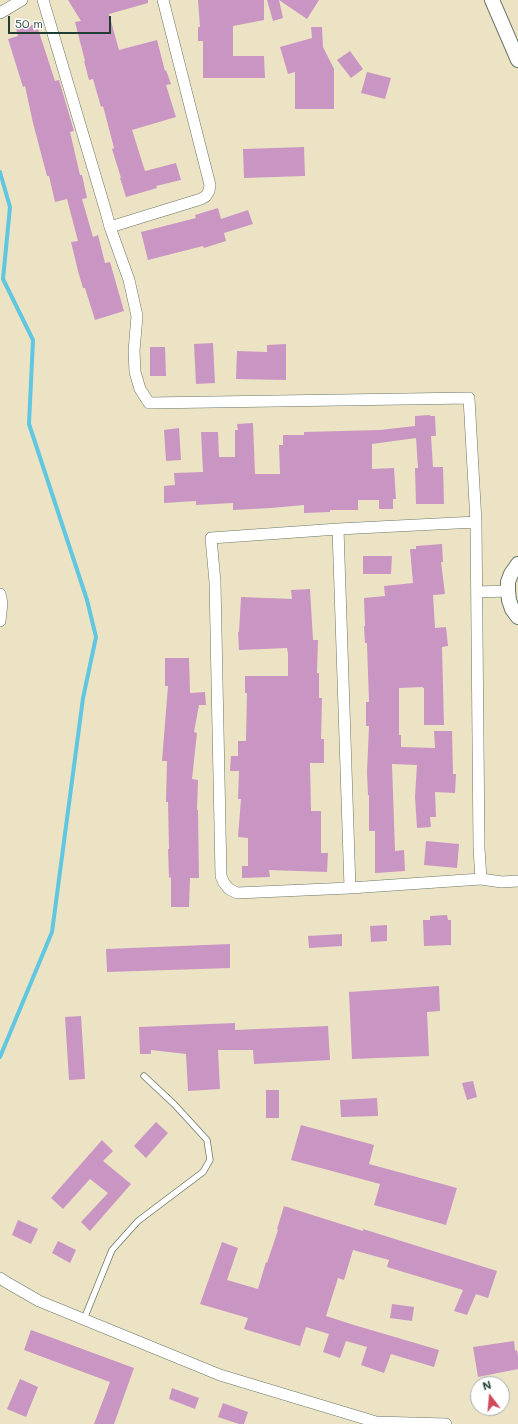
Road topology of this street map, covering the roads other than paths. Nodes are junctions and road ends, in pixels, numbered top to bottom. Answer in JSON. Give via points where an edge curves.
{"nodes":[{"id":1,"x":22,"y":0,"type":"edge"},
{"id":2,"x":43,"y":0,"type":"edge"},
{"id":3,"x":163,"y":0,"type":"edge"},
{"id":4,"x":492,"y":0,"type":"edge"},
{"id":5,"x":0,"y":13,"type":"edge"},
{"id":6,"x":518,"y":60,"type":"edge"},
{"id":7,"x":110,"y":227,"type":"junction"},
{"id":8,"x":476,"y":522,"type":"junction"},
{"id":9,"x":338,"y":529,"type":"junction"},
{"id":10,"x":518,"y":564,"type":"edge"},
{"id":11,"x":508,"y":591,"type":"junction"},
{"id":12,"x":477,"y":592,"type":"junction"},
{"id":13,"x":0,"y":594,"type":"edge"},
{"id":14,"x":518,"y":617,"type":"edge"},
{"id":15,"x":0,"y":621,"type":"edge"},
{"id":16,"x":481,"y":879,"type":"junction"},
{"id":17,"x":518,"y":881,"type":"edge"},
{"id":18,"x":350,"y":888,"type":"junction"},
{"id":19,"x":144,"y":1076,"type":"dead end"},
{"id":20,"x":0,"y":1278,"type":"edge"},
{"id":21,"x":84,"y":1319,"type":"junction"},
{"id":22,"x":376,"y":1423,"type":"edge"},
{"id":23,"x":446,"y":1424,"type":"edge"}],
"edges":[{"from":1,"to":5,"type":"street"},
{"from":2,"to":7,"type":"street"},
{"from":3,"to":7,"type":"street","via":[[210,185],[209,191],[201,199]]},
{"from":4,"to":6,"type":"street"},
{"from":7,"to":8,"type":"street","via":[[129,280],[137,316],[135,372],[140,389],[149,404],[469,398]]},
{"from":8,"to":9,"type":"street"},
{"from":8,"to":12,"type":"street"},
{"from":9,"to":18,"type":"street"},
{"from":9,"to":18,"type":"street","via":[[211,538],[215,582],[221,876],[229,889],[237,893]]},
{"from":10,"to":11,"type":"street","via":[[508,582]]},
{"from":11,"to":12,"type":"street"},
{"from":11,"to":14,"type":"street","via":[[510,604]]},
{"from":12,"to":16,"type":"street"},
{"from":13,"to":15,"type":"street"},
{"from":16,"to":17,"type":"street"},
{"from":16,"to":18,"type":"street"},
{"from":19,"to":21,"type":"lane","via":[[207,1140],[210,1160],[203,1172],[138,1221],[112,1250]]},
{"from":20,"to":21,"type":"street","via":[[39,1301]]},
{"from":21,"to":22,"type":"street","via":[[220,1375]]},
{"from":22,"to":23,"type":"street"}]}
